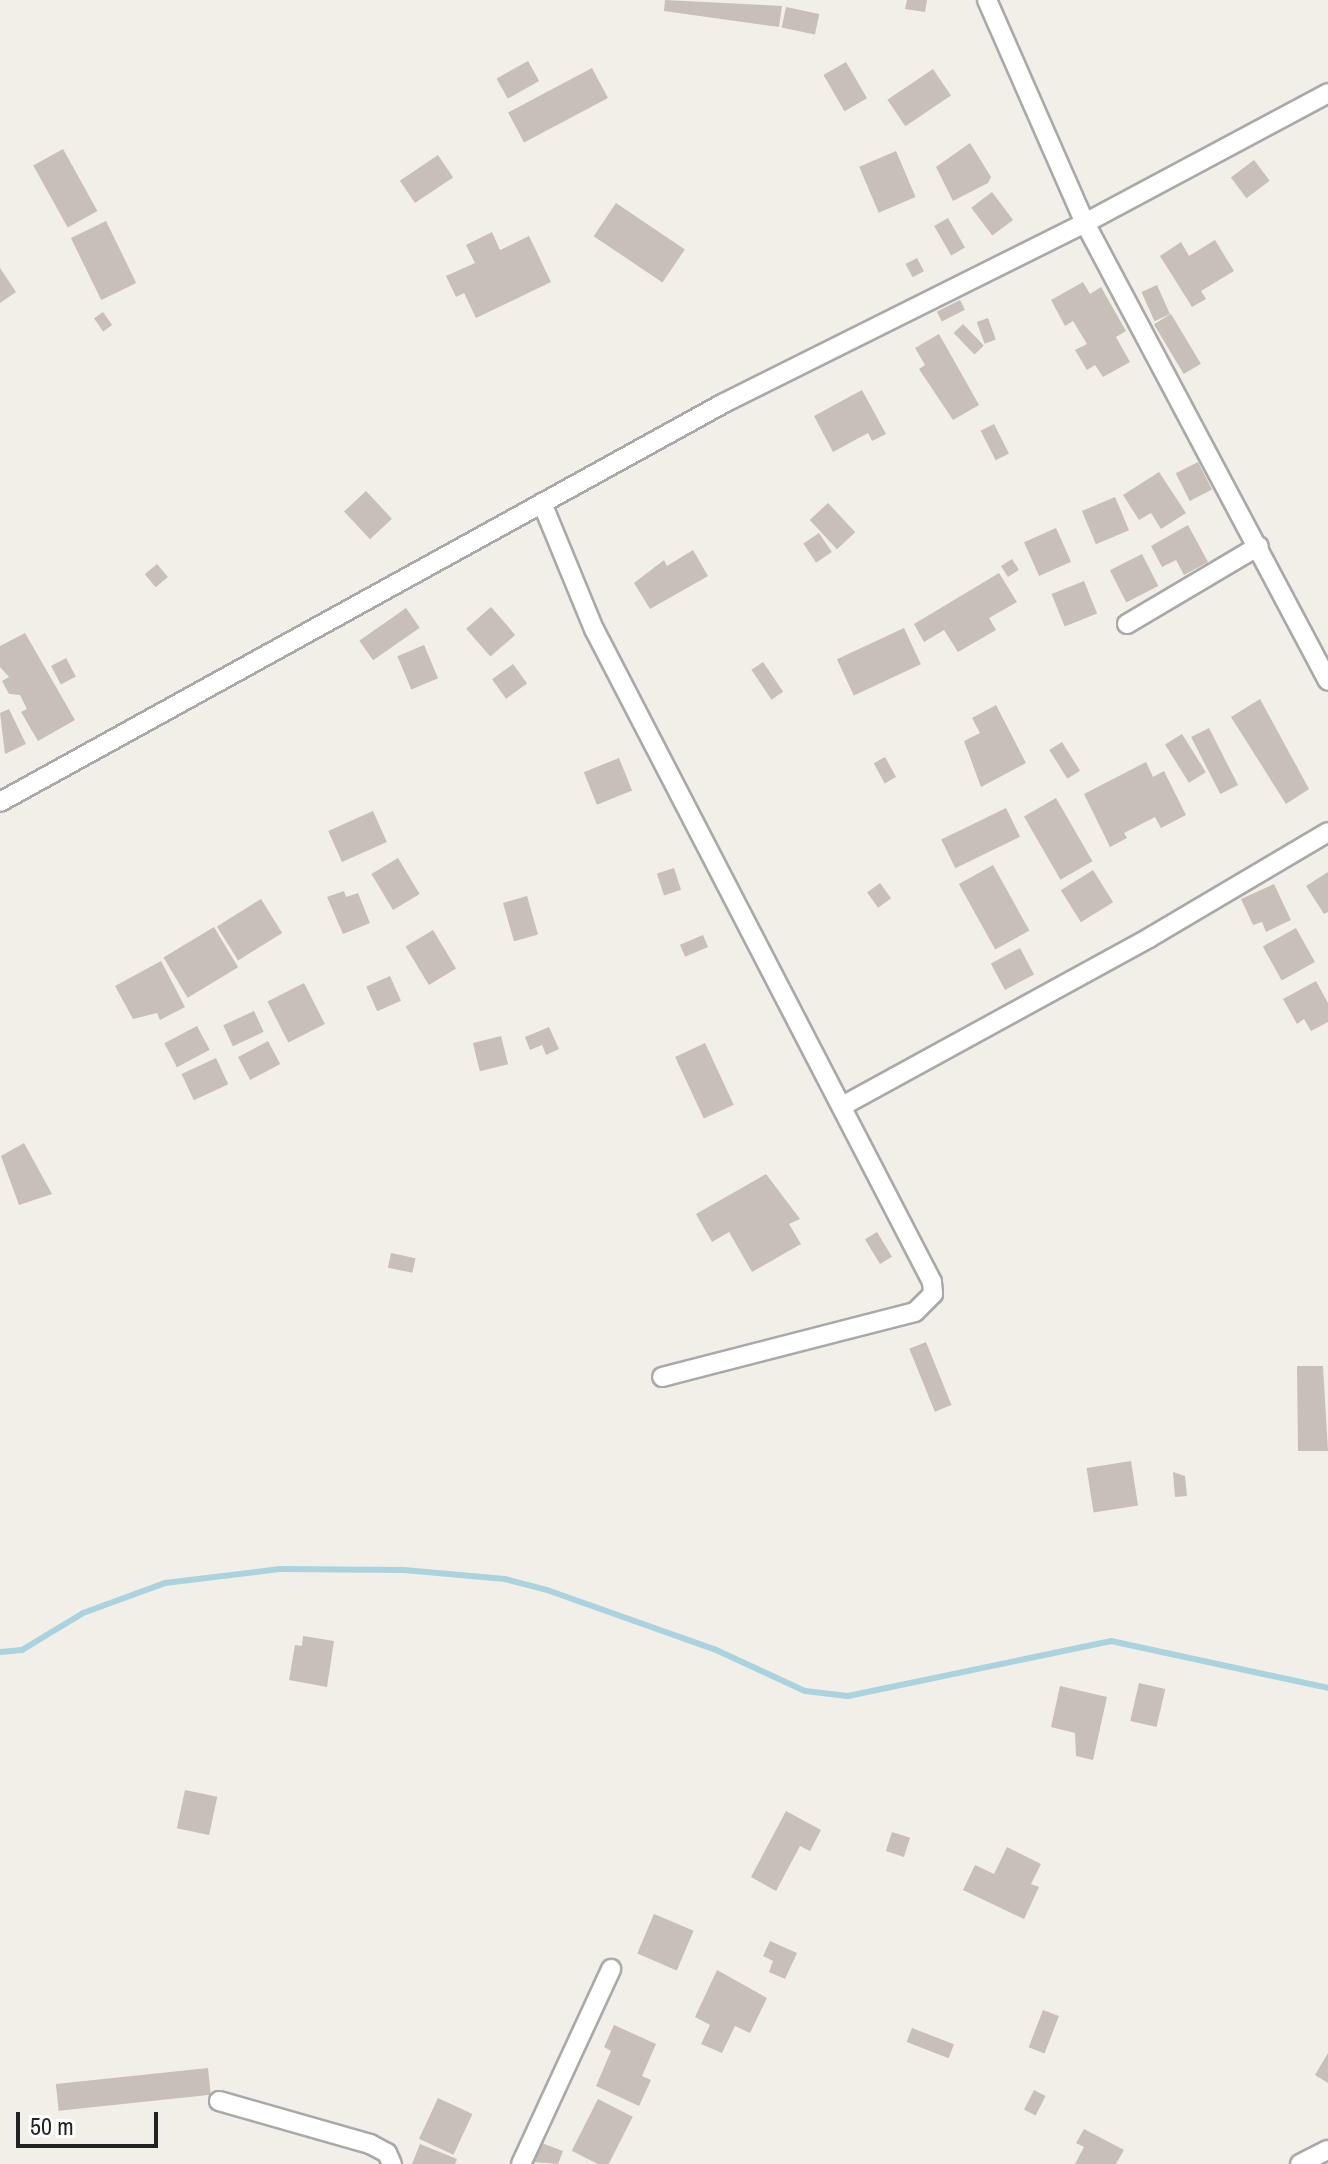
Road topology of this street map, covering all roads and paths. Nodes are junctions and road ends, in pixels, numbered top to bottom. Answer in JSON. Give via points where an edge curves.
{"nodes":[{"id":1,"x":987,"y":0,"type":"edge"},
{"id":2,"x":1328,"y":93,"type":"edge"},
{"id":3,"x":1085,"y":223,"type":"junction"},
{"id":4,"x":542,"y":503,"type":"junction"},
{"id":5,"x":1259,"y":546,"type":"junction"},
{"id":6,"x":1127,"y":624,"type":"dead end"},
{"id":7,"x":1328,"y":681,"type":"edge"},
{"id":8,"x":0,"y":802,"type":"edge"},
{"id":9,"x":1328,"y":832,"type":"edge"},
{"id":10,"x":844,"y":1105,"type":"junction"},
{"id":11,"x":662,"y":1377,"type":"dead end"},
{"id":12,"x":611,"y":1969,"type":"dead end"},
{"id":13,"x":219,"y":2101,"type":"dead end"},
{"id":14,"x":1328,"y":2150,"type":"edge"},
{"id":15,"x":392,"y":2164,"type":"edge"},
{"id":16,"x":521,"y":2164,"type":"edge"},
{"id":17,"x":1300,"y":2164,"type":"edge"}],
"edges":[{"from":1,"to":3,"type":"street"},
{"from":2,"to":3,"type":"street"},
{"from":3,"to":4,"type":"street","via":[[879,322]]},
{"from":3,"to":5,"type":"street"},
{"from":4,"to":8,"type":"street"},
{"from":4,"to":10,"type":"street","via":[[594,629]]},
{"from":5,"to":6,"type":"street"},
{"from":5,"to":7,"type":"street"},
{"from":9,"to":10,"type":"street","via":[[1149,938]]},
{"from":10,"to":11,"type":"street","via":[[932,1282],[933,1294],[915,1312]]},
{"from":12,"to":16,"type":"street"},
{"from":13,"to":15,"type":"street","via":[[370,2144],[387,2153]]},
{"from":14,"to":17,"type":"street"}]}
